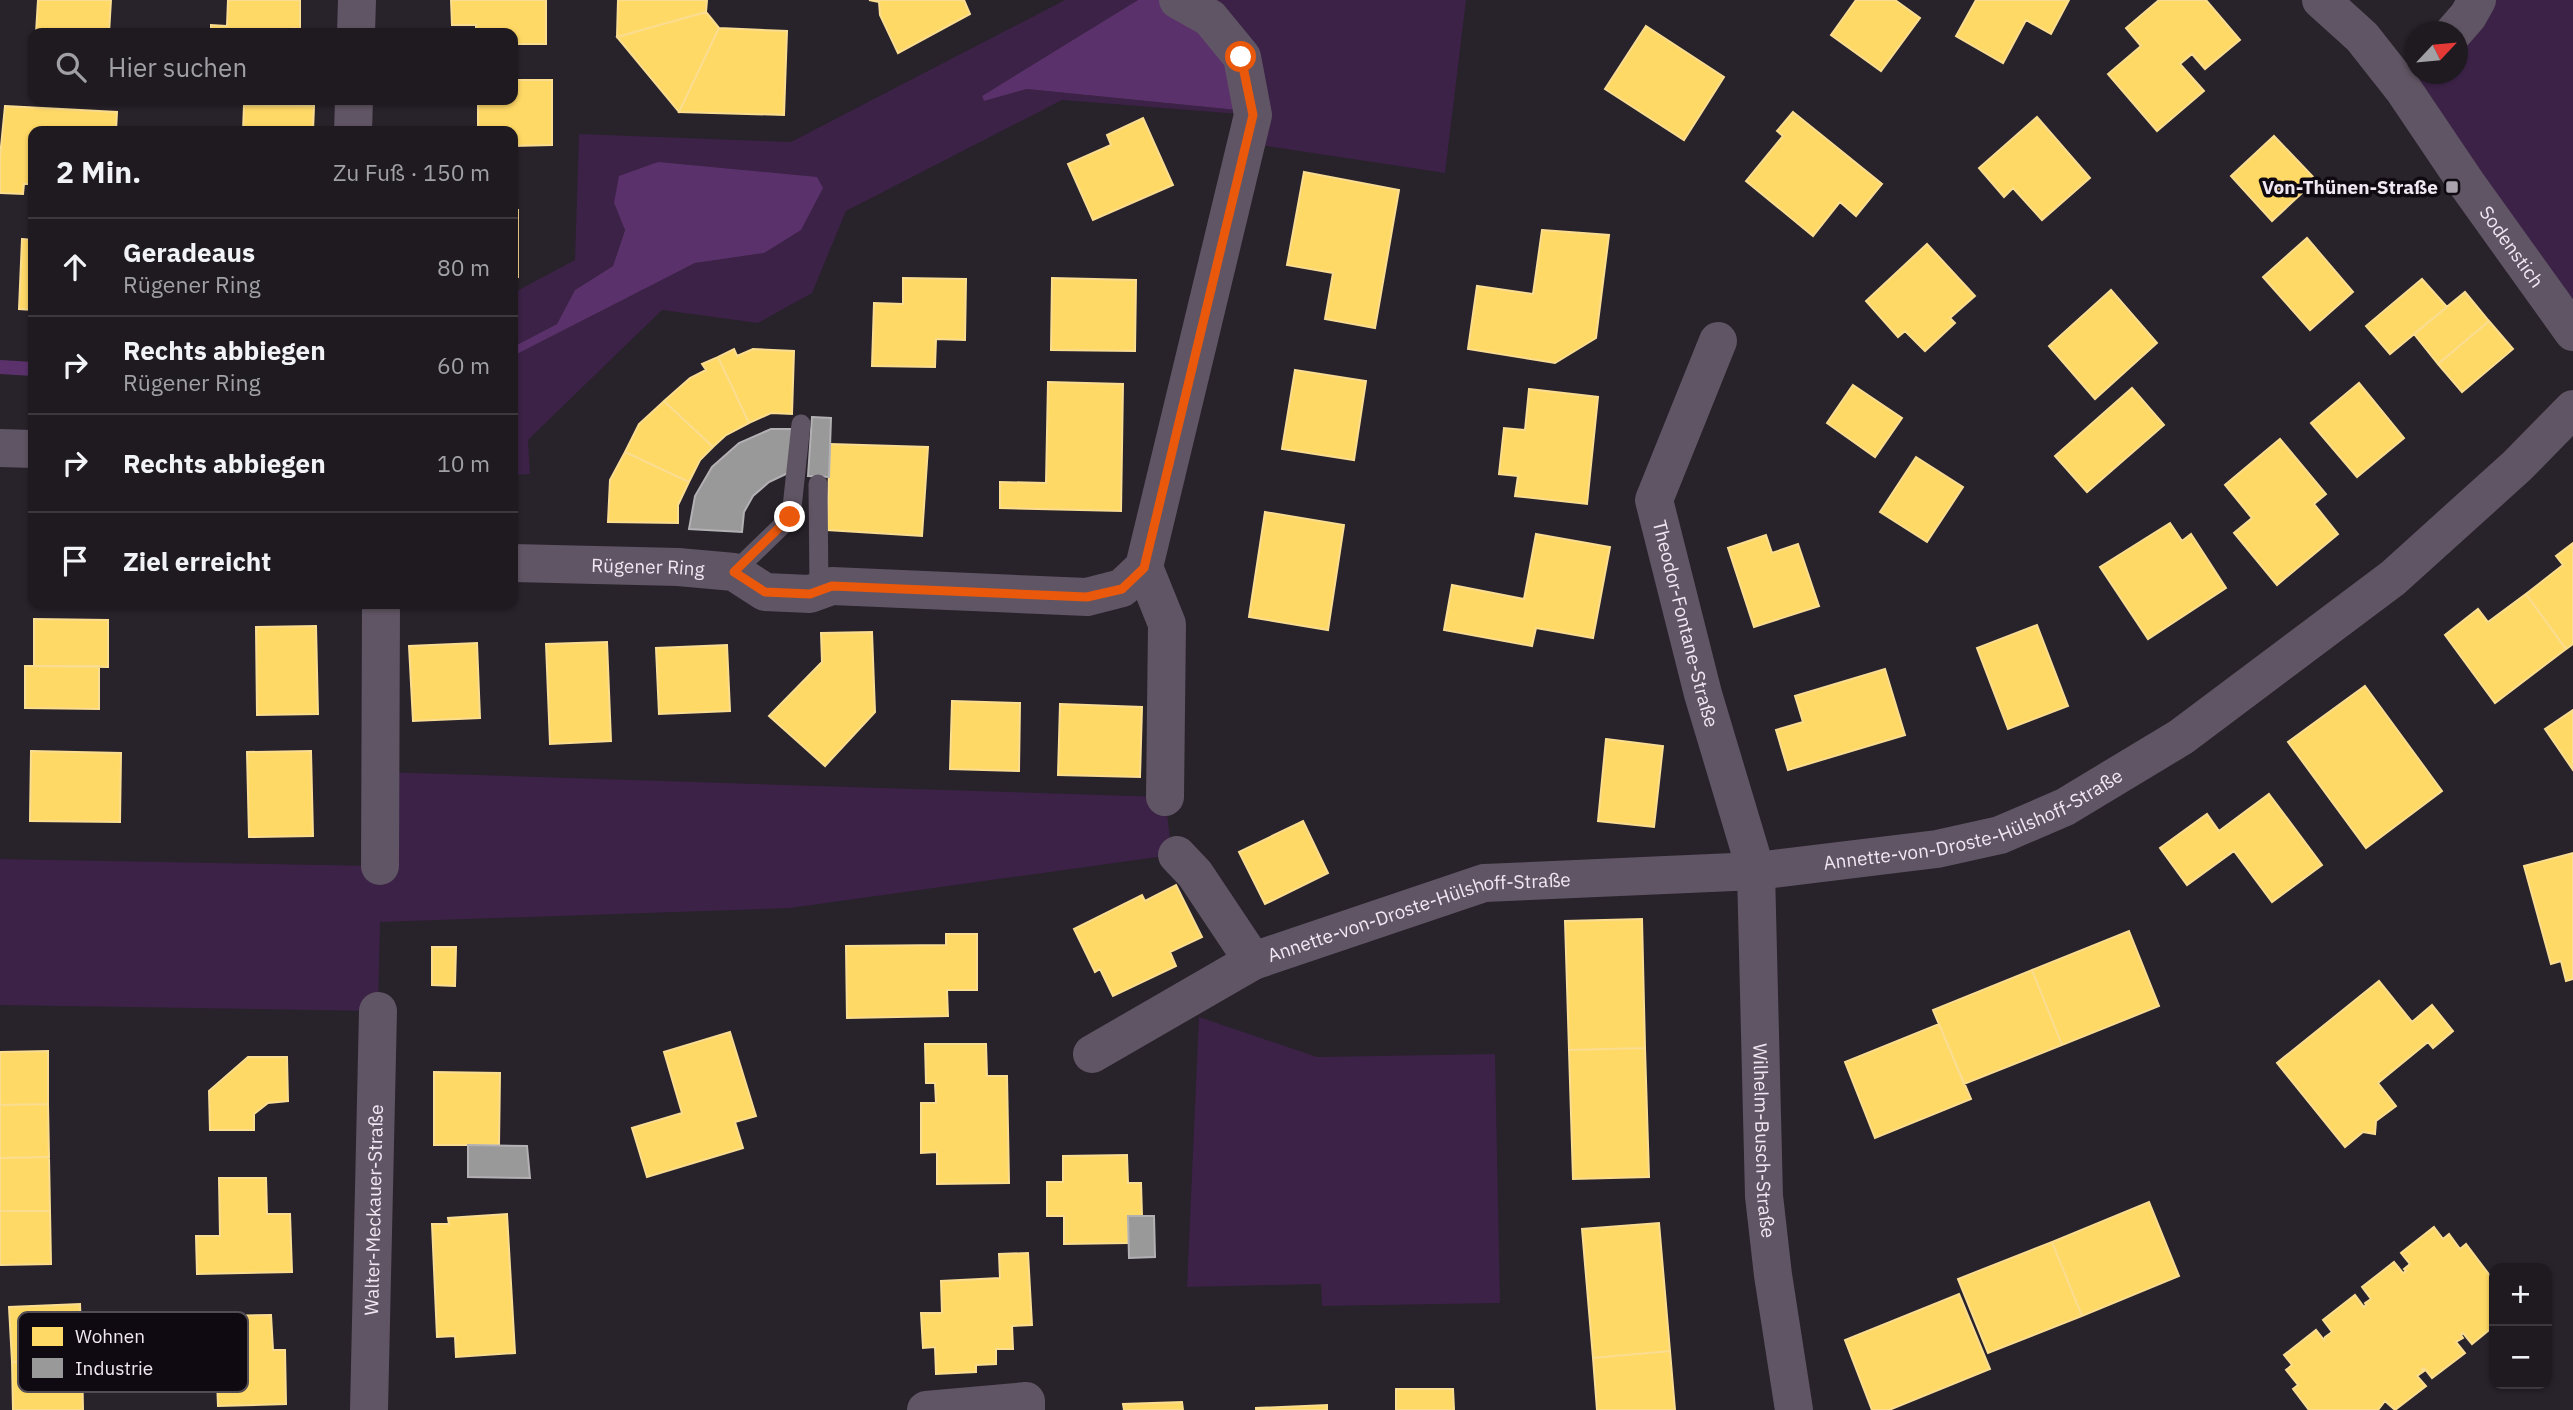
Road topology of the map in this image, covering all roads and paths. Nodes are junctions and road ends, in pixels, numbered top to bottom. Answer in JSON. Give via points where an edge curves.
{"nodes":[{"id":1,"x":357,"y":0,"type":"edge"},
{"id":2,"x":1178,"y":0,"type":"edge"},
{"id":3,"x":2321,"y":0,"type":"edge"},
{"id":4,"x":2477,"y":0,"type":"edge"},
{"id":5,"x":2464,"y":21,"type":"edge"},
{"id":6,"x":356,"y":28,"type":"edge"},
{"id":7,"x":2405,"y":76,"type":"edge"},
{"id":8,"x":2412,"y":84,"type":"edge"},
{"id":9,"x":354,"y":105,"type":"edge"},
{"id":10,"x":353,"y":126,"type":"edge"},
{"id":11,"x":2573,"y":332,"type":"edge"},
{"id":12,"x":1717,"y":341,"type":"dead end"},
{"id":13,"x":2573,"y":410,"type":"edge"},
{"id":14,"x":801,"y":424,"type":"dead end"},
{"id":15,"x":0,"y":448,"type":"edge"},
{"id":16,"x":28,"y":449,"type":"edge"},
{"id":17,"x":818,"y":484,"type":"dead end"},
{"id":18,"x":518,"y":563,"type":"edge"},
{"id":19,"x":1144,"y":568,"type":"junction"},
{"id":20,"x":734,"y":572,"type":"junction"},
{"id":21,"x":819,"y":591,"type":"junction"},
{"id":22,"x":381,"y":609,"type":"edge"},
{"id":23,"x":1165,"y":797,"type":"dead end"},
{"id":24,"x":1177,"y":855,"type":"dead end"},
{"id":25,"x":380,"y":866,"type":"dead end"},
{"id":26,"x":1756,"y":870,"type":"junction"},
{"id":27,"x":1253,"y":961,"type":"junction"},
{"id":28,"x":378,"y":1012,"type":"dead end"},
{"id":29,"x":1093,"y":1054,"type":"dead end"},
{"id":30,"x":369,"y":1410,"type":"edge"},
{"id":31,"x":926,"y":1410,"type":"edge"},
{"id":32,"x":1026,"y":1410,"type":"edge"},
{"id":33,"x":1794,"y":1410,"type":"edge"}],
"edges":[{"from":1,"to":6,"type":"street"},
{"from":2,"to":19,"type":"street","via":[[1210,18],[1241,57],[1253,115]]},
{"from":3,"to":7,"type":"street","name":"Sodenstich"},
{"from":4,"to":5,"type":"street"},
{"from":8,"to":11,"type":"street","name":"Sodenstich","via":[[2467,184]]},
{"from":9,"to":10,"type":"street"},
{"from":12,"to":26,"type":"street","name":"Theodor-Fontane-Straße","via":[[1654,500],[1703,694]]},
{"from":13,"to":26,"type":"street","name":"Annette-von-Droste-Hülshoff-Straße","via":[[2393,578],[2180,737],[2065,807],[2000,835],[1937,849]]},
{"from":14,"to":20,"type":"lane","via":[[790,517]]},
{"from":15,"to":16,"type":"street"},
{"from":17,"to":21,"type":"lane"},
{"from":18,"to":20,"type":"street","name":"Rügener Ring"},
{"from":19,"to":21,"type":"street","name":"Rügener Ring","via":[[1122,589],[1087,597],[832,586]]},
{"from":19,"to":23,"type":"street","via":[[1167,624]]},
{"from":20,"to":21,"type":"street","name":"Rügener Ring","via":[[765,592]]},
{"from":22,"to":25,"type":"street"},
{"from":24,"to":27,"type":"street","name":"Annette-von-Droste-Hülshoff-Straße","via":[[1195,874]]},
{"from":26,"to":27,"type":"street","name":"Annette-von-Droste-Hülshoff-Straße","via":[[1484,883]]},
{"from":26,"to":33,"type":"street","name":"Wilhelm-Busch-Straße","via":[[1764,1196]]},
{"from":27,"to":29,"type":"street","name":"Annette-von-Droste-Hülshoff-Straße"},
{"from":28,"to":30,"type":"street","name":"Walter-Meckauer-Straße"},
{"from":31,"to":32,"type":"street","via":[[1026,1401]]}]}
